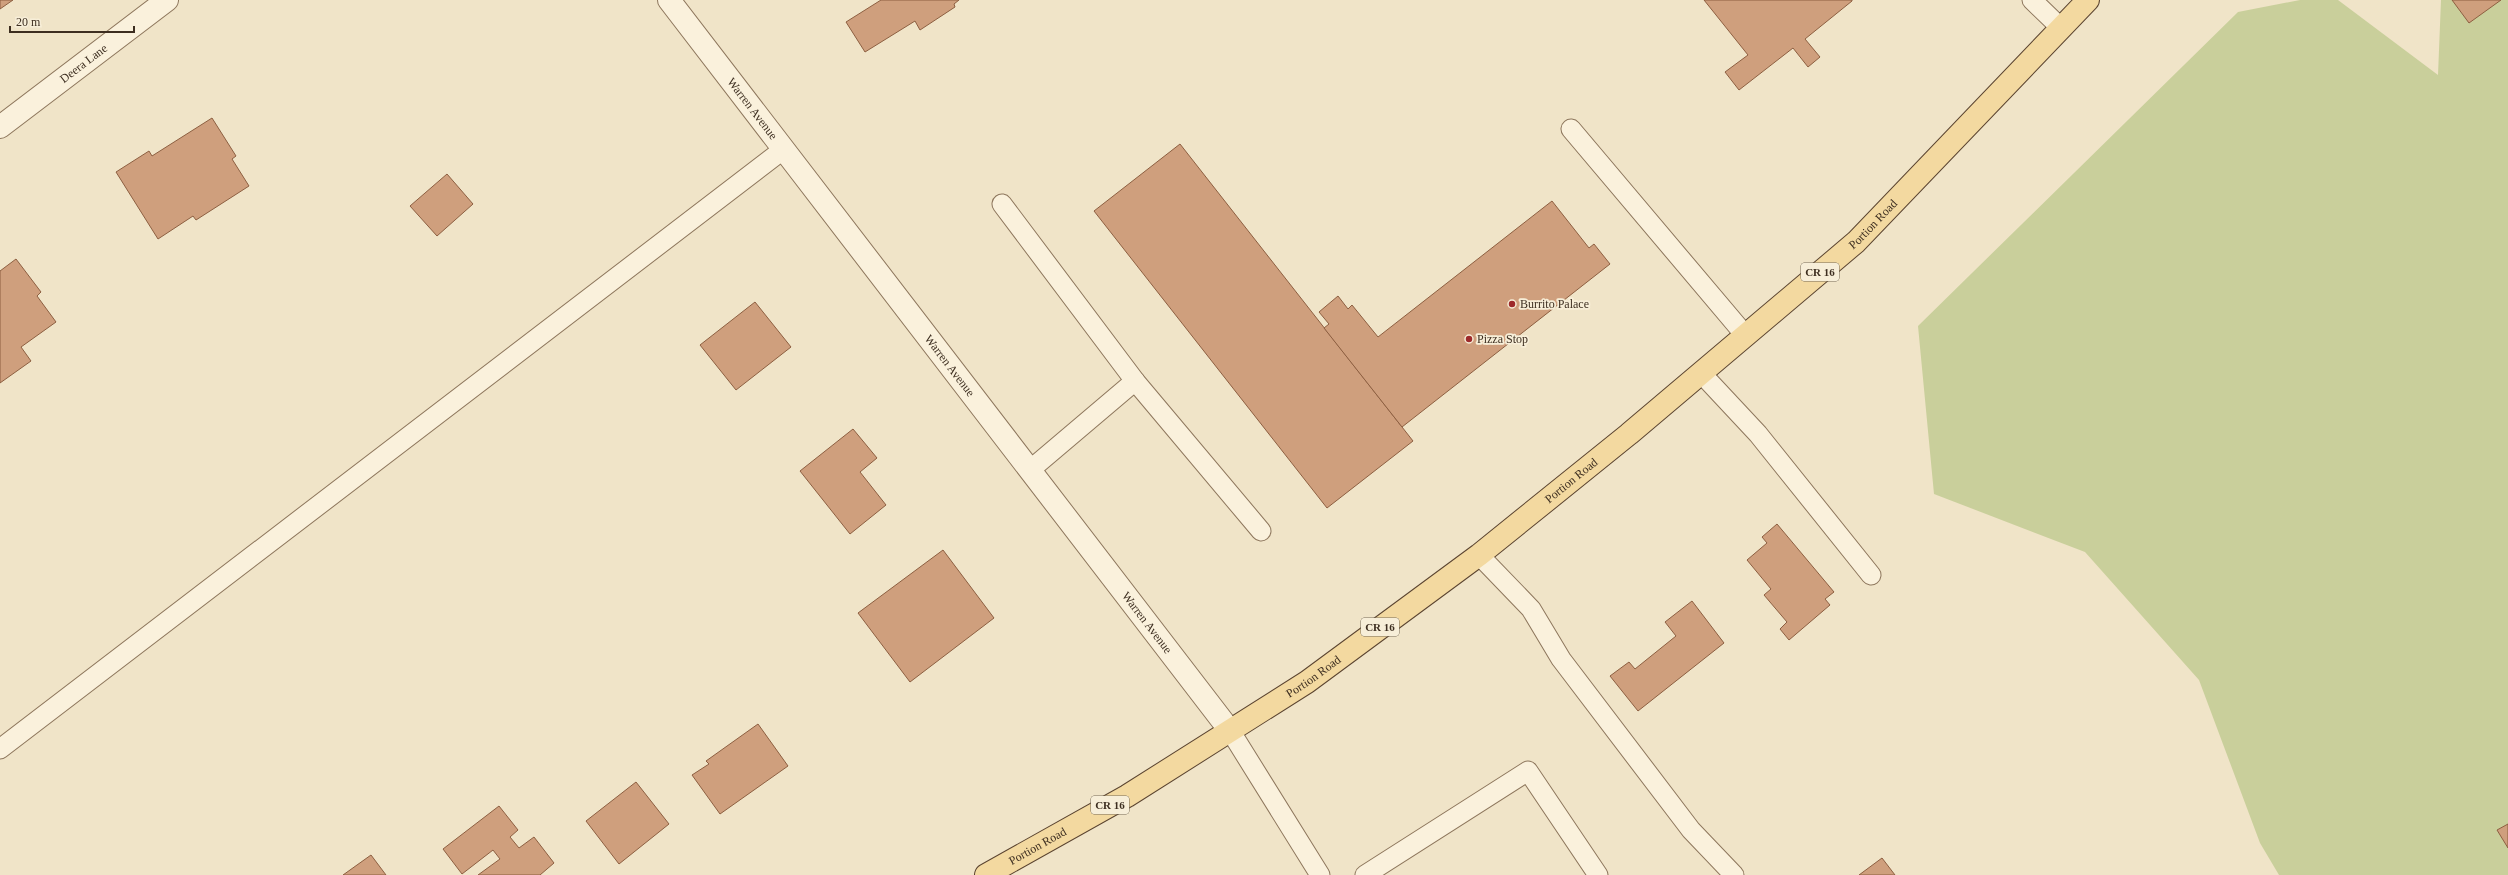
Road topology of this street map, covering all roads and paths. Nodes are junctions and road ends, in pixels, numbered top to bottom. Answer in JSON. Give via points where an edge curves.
{"nodes":[{"id":1,"x":167,"y":0,"type":"edge"},
{"id":2,"x":669,"y":0,"type":"edge"},
{"id":3,"x":2032,"y":0,"type":"edge"},
{"id":4,"x":2088,"y":0,"type":"edge"},
{"id":5,"x":2061,"y":28,"type":"junction"},
{"id":6,"x":0,"y":127,"type":"edge"},
{"id":7,"x":1571,"y":129,"type":"dead end"},
{"id":8,"x":784,"y":149,"type":"junction"},
{"id":9,"x":1002,"y":204,"type":"dead end"},
{"id":10,"x":1745,"y":335,"type":"junction"},
{"id":11,"x":1700,"y":373,"type":"junction"},
{"id":12,"x":1135,"y":381,"type":"junction"},
{"id":13,"x":1030,"y":470,"type":"junction"},
{"id":14,"x":1261,"y":530,"type":"dead end"},
{"id":15,"x":1479,"y":555,"type":"junction"},
{"id":16,"x":1871,"y":575,"type":"dead end"},
{"id":17,"x":1231,"y":732,"type":"junction"},
{"id":18,"x":0,"y":749,"type":"edge"},
{"id":19,"x":986,"y":875,"type":"edge"},
{"id":20,"x":1320,"y":875,"type":"edge"},
{"id":21,"x":1365,"y":875,"type":"edge"},
{"id":22,"x":1598,"y":875,"type":"edge"},
{"id":23,"x":1734,"y":875,"type":"edge"}],
"edges":[{"from":1,"to":6,"type":"street","name":"Deera Lane"},
{"from":2,"to":8,"type":"street","name":"Warren Avenue"},
{"from":3,"to":5,"type":"lane"},
{"from":4,"to":5,"type":"main road","name":"Portion Road","number":"CR 16"},
{"from":5,"to":10,"type":"main road","name":"Portion Road","number":"CR 16","via":[[1856,242]]},
{"from":7,"to":10,"type":"lane"},
{"from":8,"to":13,"type":"street","name":"Warren Avenue"},
{"from":8,"to":18,"type":"lane"},
{"from":9,"to":12,"type":"lane"},
{"from":10,"to":11,"type":"main road","name":"Portion Road","number":"CR 16"},
{"from":11,"to":15,"type":"main road","name":"Portion Road","number":"CR 16"},
{"from":11,"to":16,"type":"lane","via":[[1758,434]]},
{"from":12,"to":13,"type":"lane"},
{"from":12,"to":14,"type":"lane"},
{"from":13,"to":17,"type":"street","name":"Warren Avenue"},
{"from":15,"to":17,"type":"main road","name":"Portion Road","number":"CR 16","via":[[1307,682]]},
{"from":15,"to":23,"type":"lane","via":[[1531,609],[1561,659],[1686,824]]},
{"from":17,"to":19,"type":"main road","name":"Portion Road","number":"CR 16","via":[[1131,793]]},
{"from":17,"to":20,"type":"lane"},
{"from":21,"to":22,"type":"lane","via":[[1528,771]]}]}
